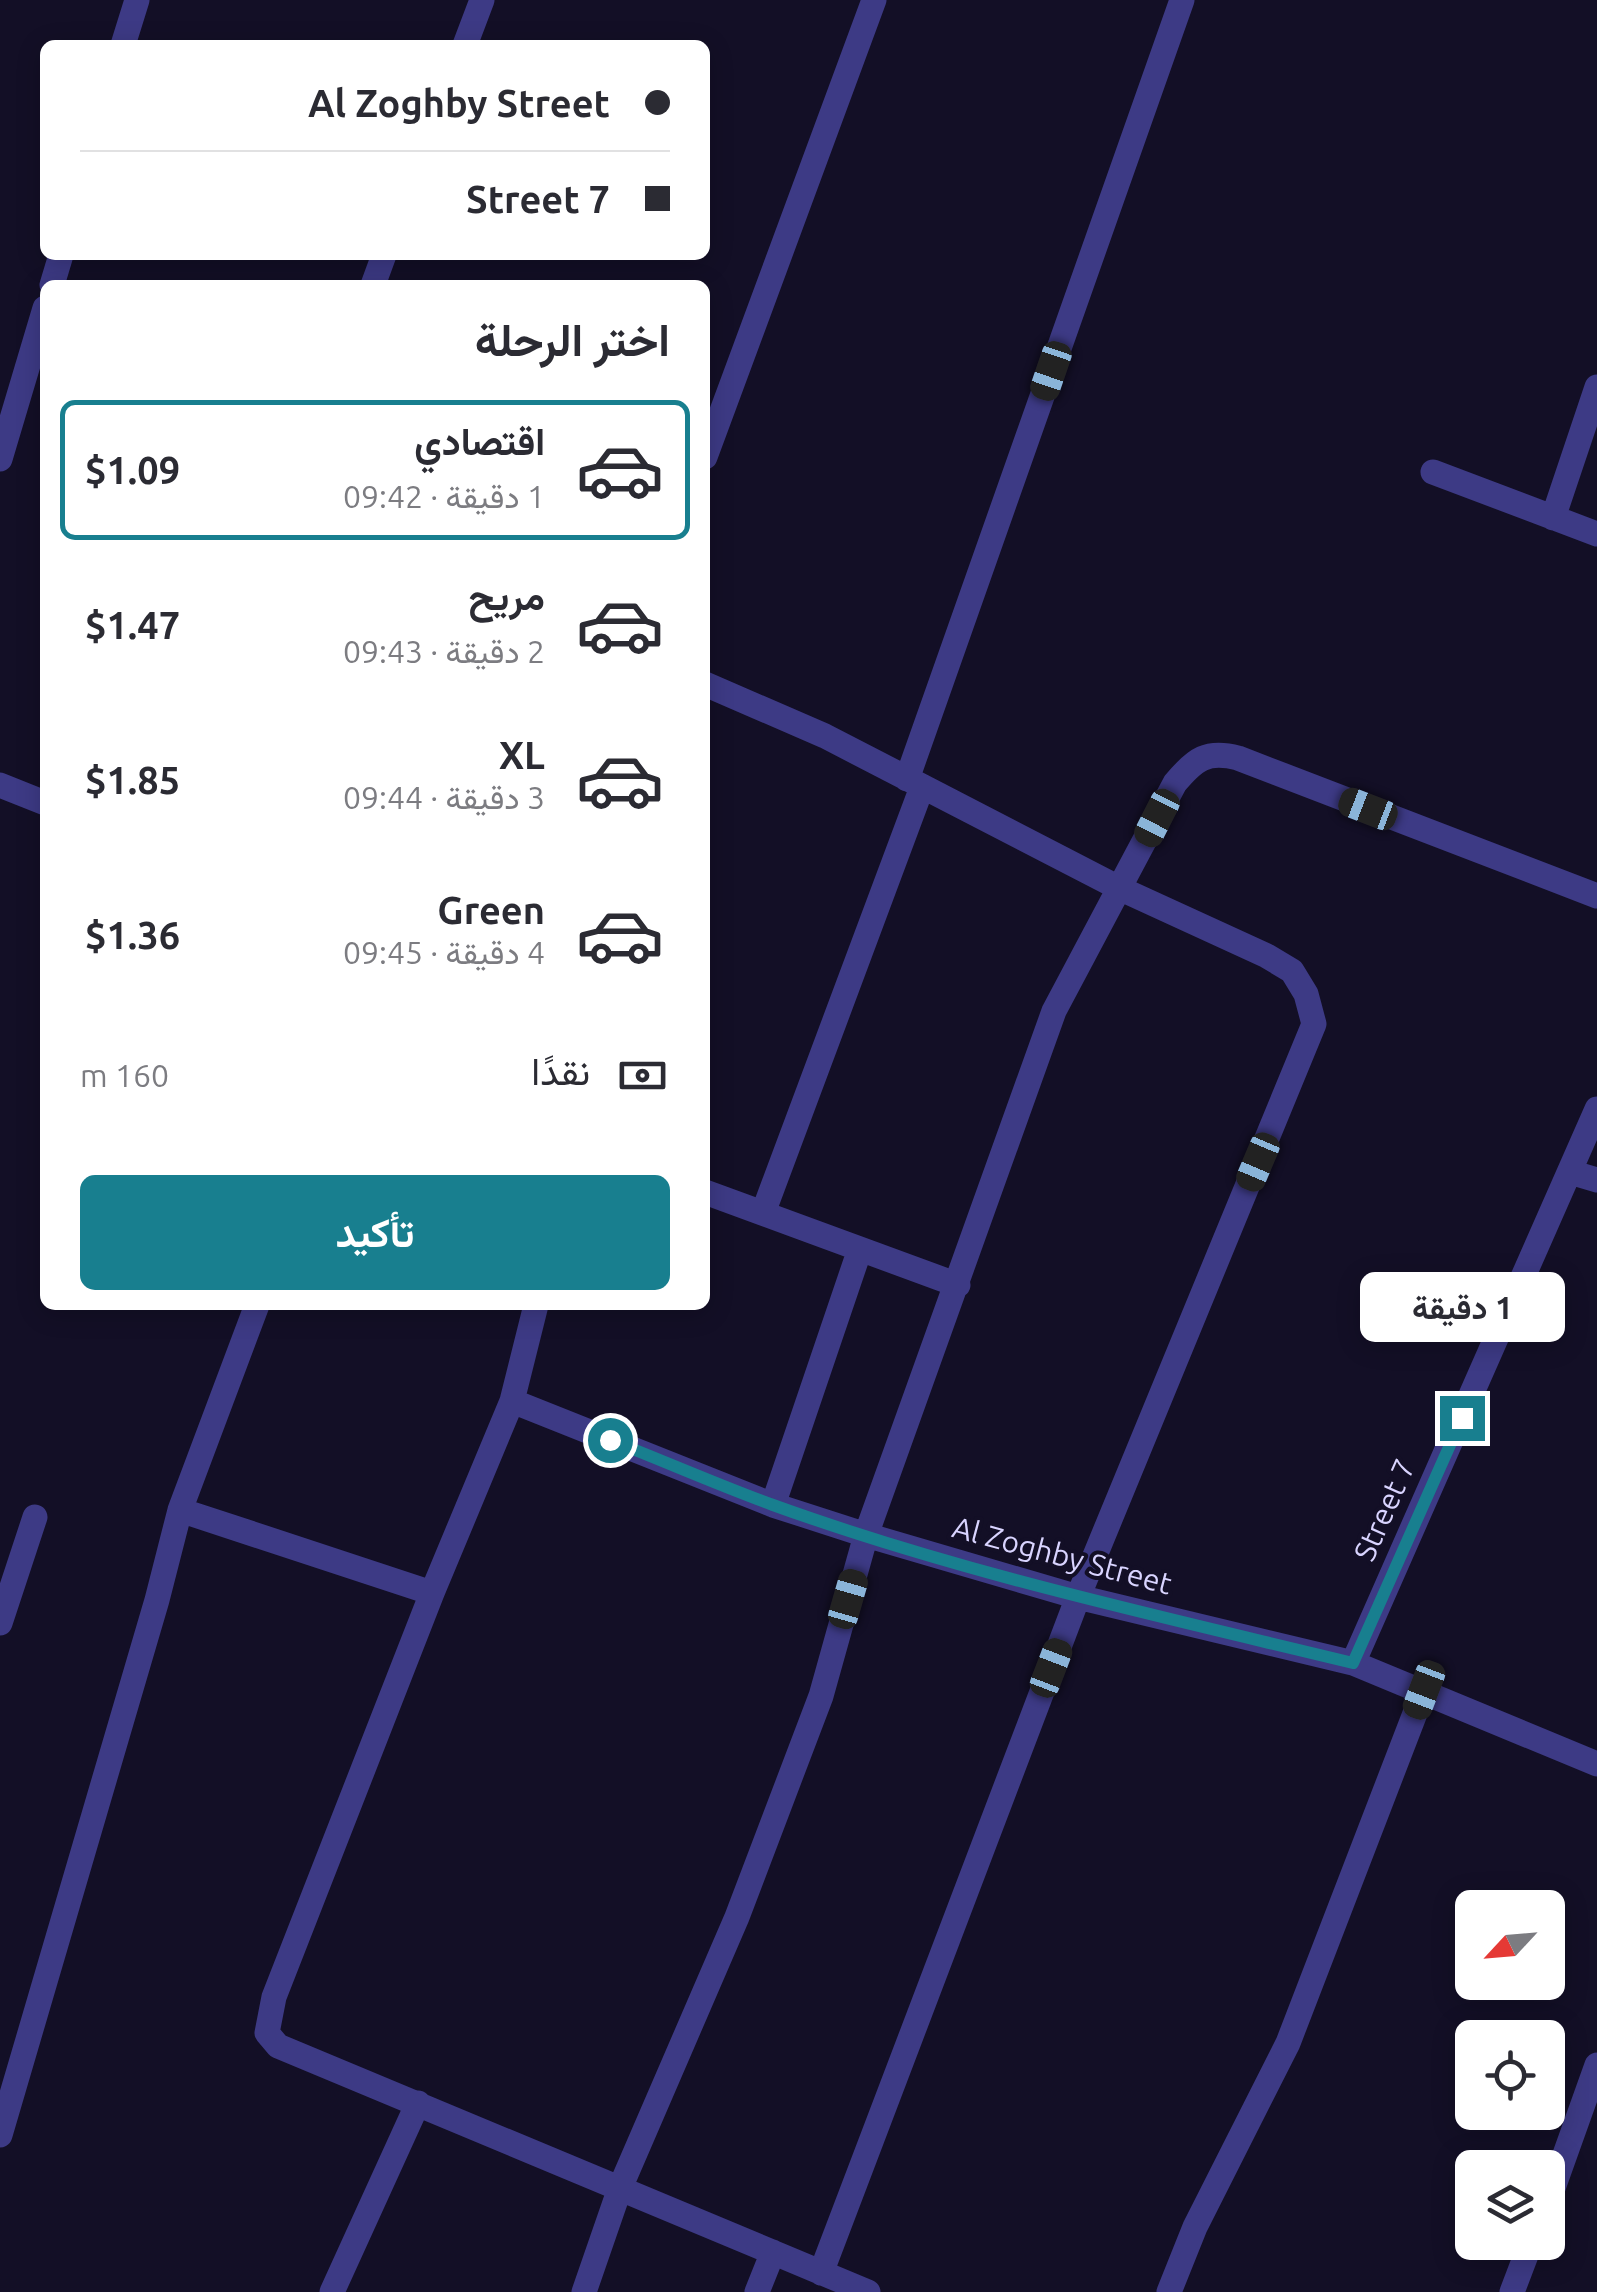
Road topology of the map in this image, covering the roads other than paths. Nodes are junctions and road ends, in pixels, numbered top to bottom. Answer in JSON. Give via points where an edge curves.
{"nodes":[{"id":1,"x":136,"y":0,"type":"edge"},
{"id":2,"x":482,"y":0,"type":"edge"},
{"id":3,"x":874,"y":0,"type":"edge"},
{"id":4,"x":1182,"y":0,"type":"edge"},
{"id":5,"x":124,"y":40,"type":"edge"},
{"id":6,"x":467,"y":40,"type":"edge"},
{"id":7,"x":40,"y":325,"type":"edge"},
{"id":8,"x":1597,"y":387,"type":"edge"},
{"id":9,"x":710,"y":444,"type":"edge"},
{"id":10,"x":0,"y":459,"type":"edge"},
{"id":11,"x":1433,"y":472,"type":"dead end"},
{"id":12,"x":1553,"y":518,"type":"junction"},
{"id":13,"x":1597,"y":534,"type":"edge"},
{"id":14,"x":710,"y":686,"type":"edge"},
{"id":15,"x":915,"y":783,"type":"junction"},
{"id":16,"x":0,"y":785,"type":"edge"},
{"id":17,"x":40,"y":801,"type":"edge"},
{"id":18,"x":1594,"y":887,"type":"edge"},
{"id":19,"x":1121,"y":889,"type":"junction"},
{"id":20,"x":1597,"y":1109,"type":"edge"},
{"id":21,"x":1570,"y":1172,"type":"junction"},
{"id":22,"x":1597,"y":1180,"type":"edge"},
{"id":23,"x":710,"y":1194,"type":"edge"},
{"id":24,"x":762,"y":1213,"type":"junction"},
{"id":25,"x":860,"y":1249,"type":"junction"},
{"id":26,"x":958,"y":1285,"type":"junction"},
{"id":27,"x":255,"y":1310,"type":"edge"},
{"id":28,"x":535,"y":1310,"type":"edge"},
{"id":29,"x":512,"y":1401,"type":"junction"},
{"id":30,"x":773,"y":1505,"type":"junction"},
{"id":31,"x":180,"y":1510,"type":"junction"},
{"id":32,"x":35,"y":1517,"type":"dead end"},
{"id":33,"x":866,"y":1535,"type":"junction"},
{"id":34,"x":432,"y":1593,"type":"junction"},
{"id":35,"x":1078,"y":1597,"type":"junction"},
{"id":36,"x":0,"y":1623,"type":"edge"},
{"id":37,"x":1353,"y":1663,"type":"junction"},
{"id":38,"x":1424,"y":1690,"type":"junction"},
{"id":39,"x":1597,"y":1764,"type":"edge"},
{"id":40,"x":1597,"y":2065,"type":"edge"},
{"id":41,"x":418,"y":2103,"type":"junction"},
{"id":42,"x":0,"y":2135,"type":"edge"},
{"id":43,"x":1565,"y":2154,"type":"edge"},
{"id":44,"x":620,"y":2188,"type":"junction"},
{"id":45,"x":772,"y":2252,"type":"junction"},
{"id":46,"x":1524,"y":2260,"type":"edge"},
{"id":47,"x":821,"y":2272,"type":"junction"},
{"id":48,"x":332,"y":2292,"type":"edge"},
{"id":49,"x":584,"y":2292,"type":"edge"},
{"id":50,"x":756,"y":2292,"type":"edge"},
{"id":51,"x":868,"y":2292,"type":"edge"},
{"id":52,"x":1169,"y":2292,"type":"edge"},
{"id":53,"x":1512,"y":2292,"type":"edge"}],
"edges":[{"from":1,"to":5,"type":"street"},
{"from":2,"to":6,"type":"street"},
{"from":3,"to":9,"type":"street"},
{"from":4,"to":15,"type":"street"},
{"from":7,"to":10,"type":"street"},
{"from":8,"to":12,"type":"street"},
{"from":11,"to":12,"type":"street"},
{"from":12,"to":13,"type":"street"},
{"from":14,"to":15,"type":"street"},
{"from":15,"to":19,"type":"street"},
{"from":15,"to":24,"type":"street"},
{"from":16,"to":17,"type":"street"},
{"from":18,"to":19,"type":"street","via":[[1218,753],[1190,764],[1175,783]]},
{"from":19,"to":26,"type":"street","via":[[1054,1011]]},
{"from":19,"to":35,"type":"street","via":[[1292,970],[1314,1024]]},
{"from":20,"to":21,"type":"street","name":"Street 7"},
{"from":21,"to":22,"type":"street"},
{"from":21,"to":37,"type":"street","name":"Street 7"},
{"from":23,"to":24,"type":"street"},
{"from":24,"to":25,"type":"street"},
{"from":25,"to":26,"type":"street"},
{"from":25,"to":30,"type":"street"},
{"from":26,"to":33,"type":"street"},
{"from":27,"to":31,"type":"street"},
{"from":28,"to":29,"type":"street"},
{"from":29,"to":30,"type":"street","name":"Al Zoghby Street"},
{"from":29,"to":34,"type":"street"},
{"from":30,"to":33,"type":"street","name":"Al Zoghby Street"},
{"from":31,"to":34,"type":"street"},
{"from":31,"to":42,"type":"street"},
{"from":32,"to":36,"type":"street"},
{"from":33,"to":35,"type":"street","name":"Al Zoghby Street"},
{"from":33,"to":44,"type":"street","via":[[821,1696],[737,1918]]},
{"from":34,"to":41,"type":"street","via":[[266,2025],[278,2046]]},
{"from":35,"to":37,"type":"street","name":"Al Zoghby Street"},
{"from":35,"to":47,"type":"street"},
{"from":37,"to":38,"type":"street","name":"Al Zoghby Street"},
{"from":38,"to":39,"type":"street","name":"Al Zoghby Street"},
{"from":38,"to":52,"type":"street","via":[[1288,2043]]},
{"from":40,"to":43,"type":"street"},
{"from":41,"to":44,"type":"street"},
{"from":41,"to":48,"type":"street"},
{"from":44,"to":45,"type":"street"},
{"from":44,"to":49,"type":"street"},
{"from":45,"to":47,"type":"street"},
{"from":45,"to":50,"type":"street"},
{"from":46,"to":53,"type":"street"},
{"from":47,"to":51,"type":"street"}]}
